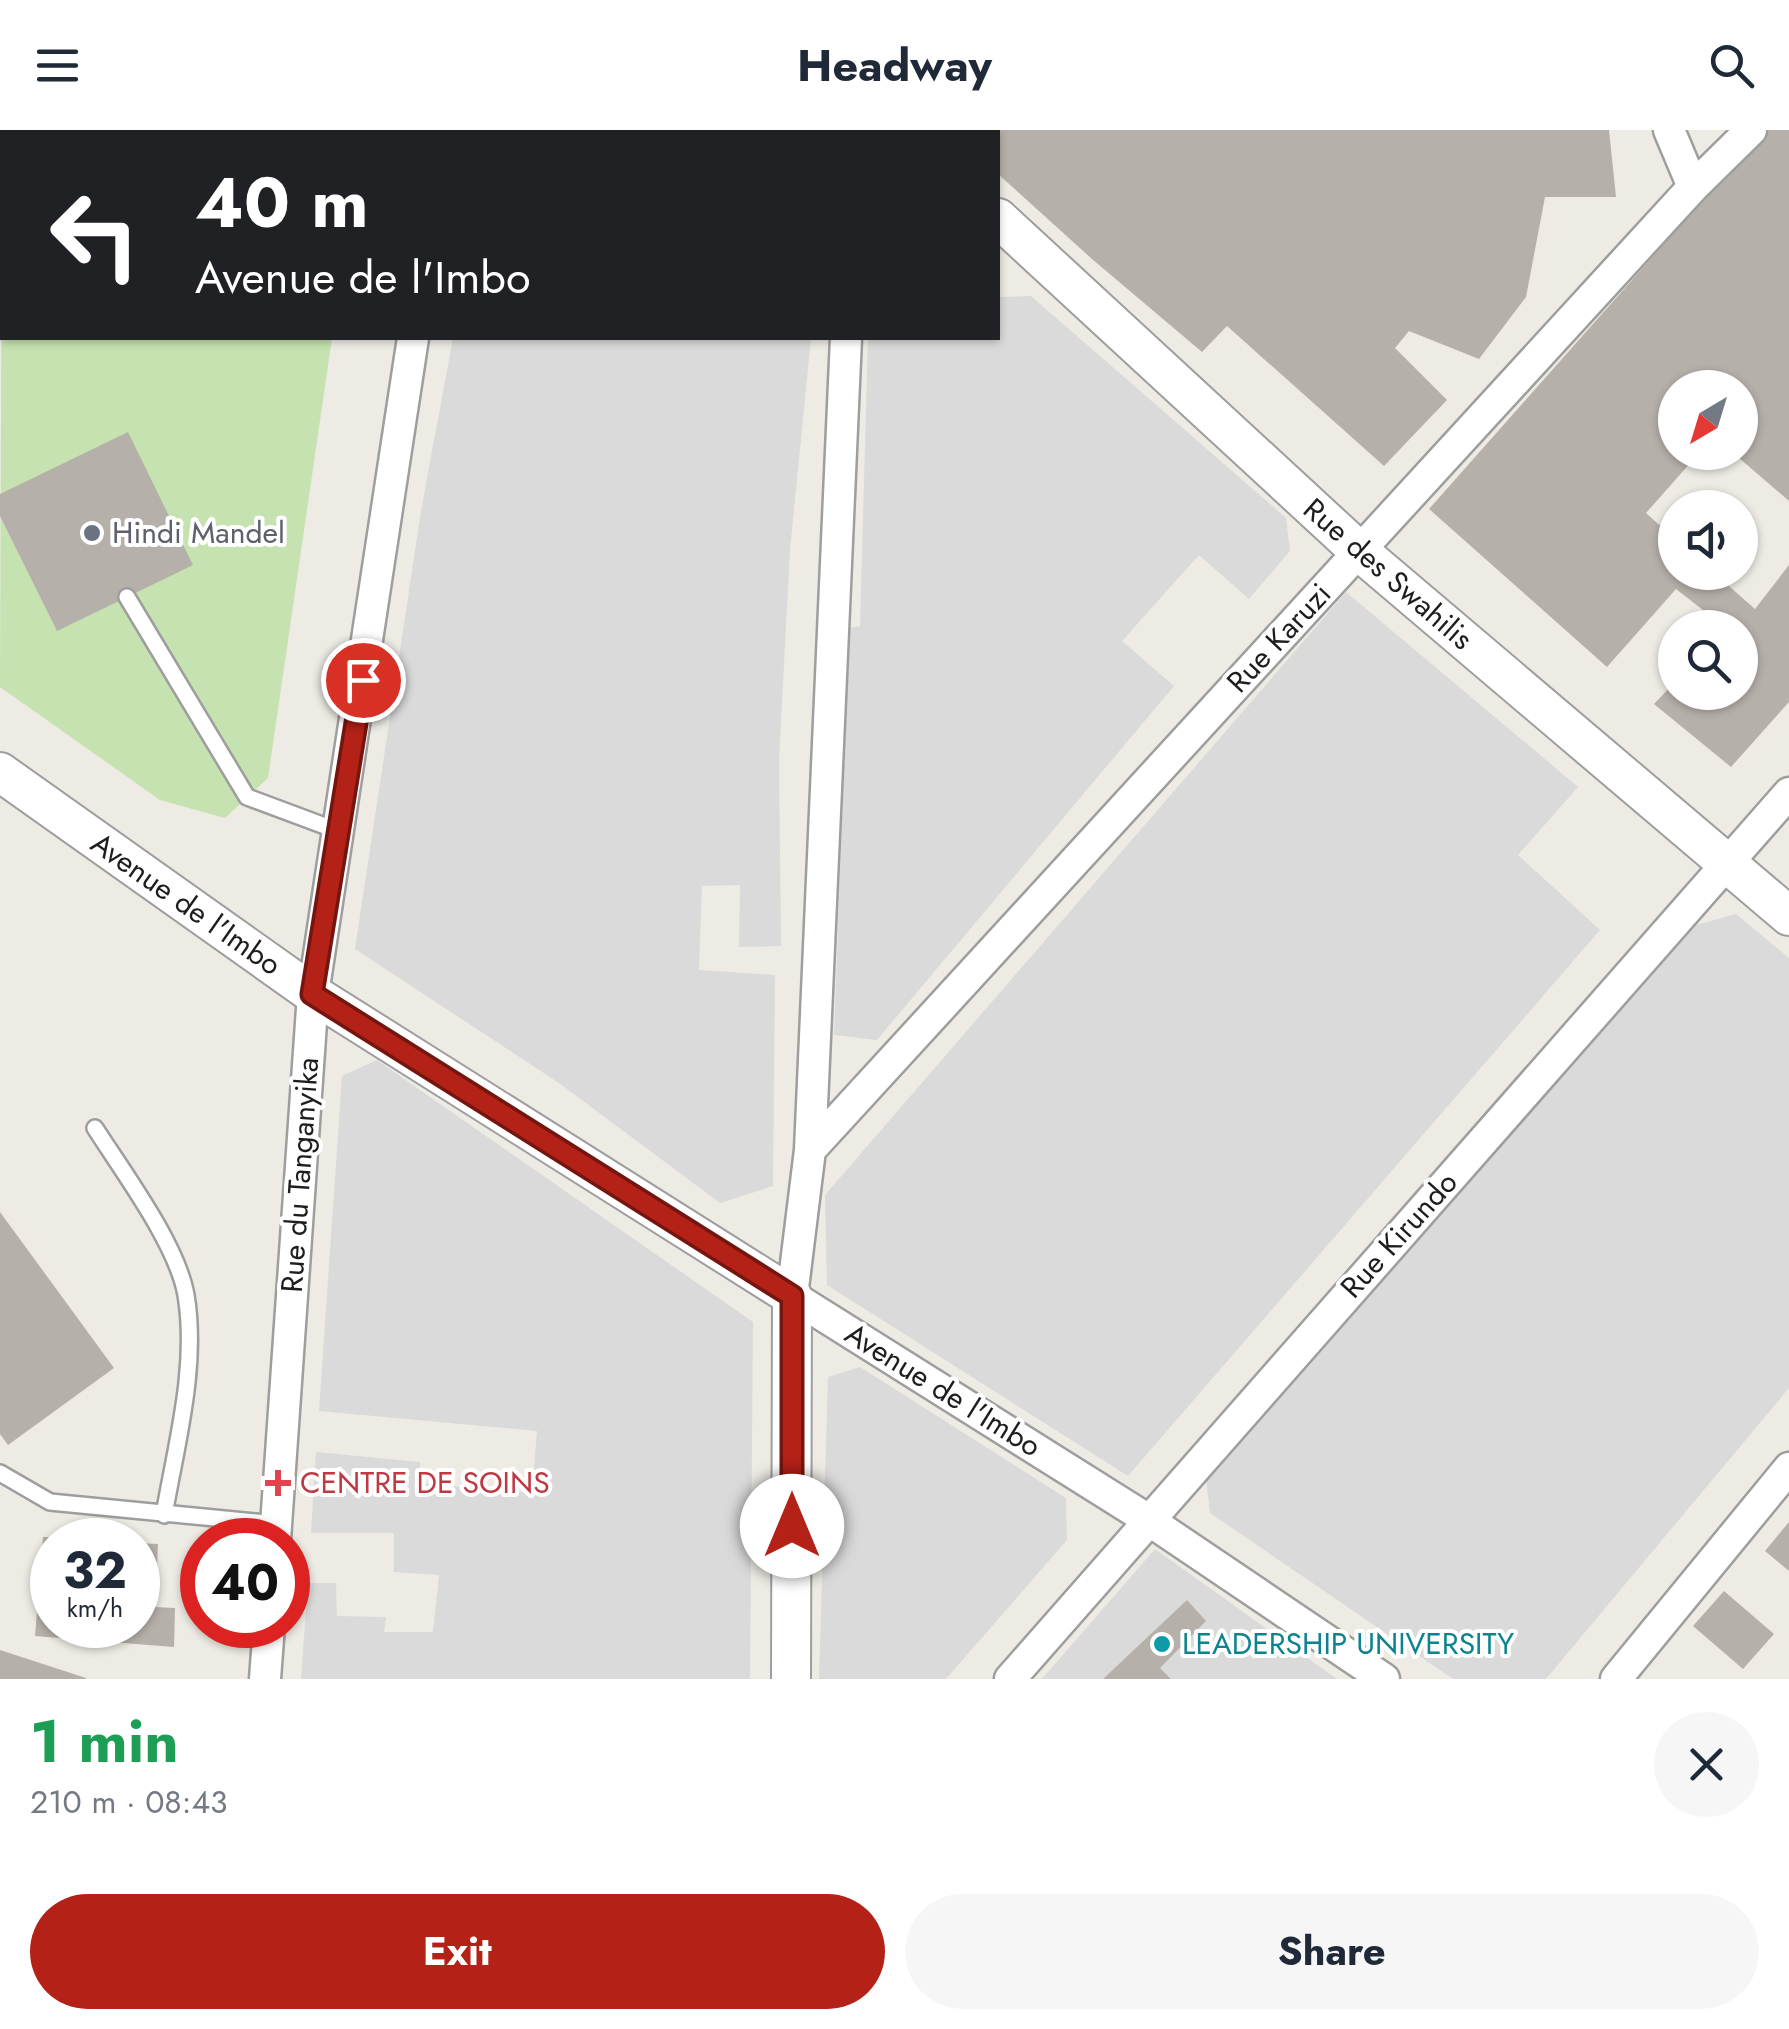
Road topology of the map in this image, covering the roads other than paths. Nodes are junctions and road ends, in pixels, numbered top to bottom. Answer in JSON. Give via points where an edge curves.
{"nodes":[{"id":1,"x":1670,"y":130,"type":"edge"},
{"id":2,"x":1751,"y":130,"type":"edge"},
{"id":3,"x":1692,"y":187,"type":"junction"},
{"id":4,"x":1000,"y":220,"type":"edge"},
{"id":5,"x":413,"y":340,"type":"edge"},
{"id":6,"x":846,"y":340,"type":"edge"},
{"id":7,"x":1358,"y":551,"type":"junction"},
{"id":8,"x":127,"y":596,"type":"dead end"},
{"id":9,"x":0,"y":772,"type":"edge"},
{"id":10,"x":1789,"y":793,"type":"edge"},
{"id":11,"x":340,"y":832,"type":"junction"},
{"id":12,"x":1728,"y":864,"type":"junction"},
{"id":13,"x":1789,"y":916,"type":"edge"},
{"id":14,"x":312,"y":994,"type":"junction"},
{"id":15,"x":95,"y":1128,"type":"dead end"},
{"id":16,"x":810,"y":1150,"type":"junction"},
{"id":17,"x":792,"y":1296,"type":"junction"},
{"id":18,"x":1789,"y":1468,"type":"edge"},
{"id":19,"x":0,"y":1473,"type":"edge"},
{"id":20,"x":164,"y":1515,"type":"junction"},
{"id":21,"x":184,"y":1518,"type":"edge"},
{"id":22,"x":276,"y":1518,"type":"edge"},
{"id":23,"x":1147,"y":1519,"type":"junction"},
{"id":24,"x":267,"y":1648,"type":"edge"},
{"id":25,"x":265,"y":1679,"type":"edge"},
{"id":26,"x":791,"y":1679,"type":"edge"},
{"id":27,"x":1010,"y":1679,"type":"edge"},
{"id":28,"x":1384,"y":1679,"type":"edge"},
{"id":29,"x":1616,"y":1679,"type":"edge"}],
"edges":[{"from":1,"to":3,"type":"street"},
{"from":2,"to":3,"type":"street","name":"Rue Karuzi"},
{"from":3,"to":7,"type":"street","name":"Rue Karuzi"},
{"from":4,"to":7,"type":"street","name":"Rue des Swahilis"},
{"from":5,"to":11,"type":"street","name":"Rue du Tanganyika"},
{"from":6,"to":16,"type":"street"},
{"from":7,"to":12,"type":"street","name":"Rue des Swahilis"},
{"from":7,"to":16,"type":"street","name":"Rue Karuzi"},
{"from":8,"to":11,"type":"lane","via":[[248,797]]},
{"from":9,"to":14,"type":"street","name":"Avenue de l'Imbo"},
{"from":10,"to":12,"type":"street","name":"Rue Kirundo"},
{"from":11,"to":14,"type":"street","name":"Rue du Tanganyika"},
{"from":12,"to":13,"type":"street","name":"Rue des Swahilis"},
{"from":12,"to":23,"type":"street","name":"Rue Kirundo"},
{"from":14,"to":17,"type":"street","name":"Avenue de l'Imbo"},
{"from":14,"to":22,"type":"street","name":"Rue du Tanganyika"},
{"from":15,"to":20,"type":"lane","via":[[158,1229],[186,1294],[187,1384]]},
{"from":16,"to":17,"type":"street"},
{"from":17,"to":23,"type":"street","name":"Avenue de l'Imbo"},
{"from":17,"to":26,"type":"street"},
{"from":18,"to":29,"type":"street"},
{"from":19,"to":20,"type":"lane","via":[[50,1502]]},
{"from":20,"to":21,"type":"lane"},
{"from":23,"to":27,"type":"street","name":"Rue Kirundo"},
{"from":23,"to":28,"type":"street","name":"Avenue de l'Imbo"},
{"from":24,"to":25,"type":"street"}]}
